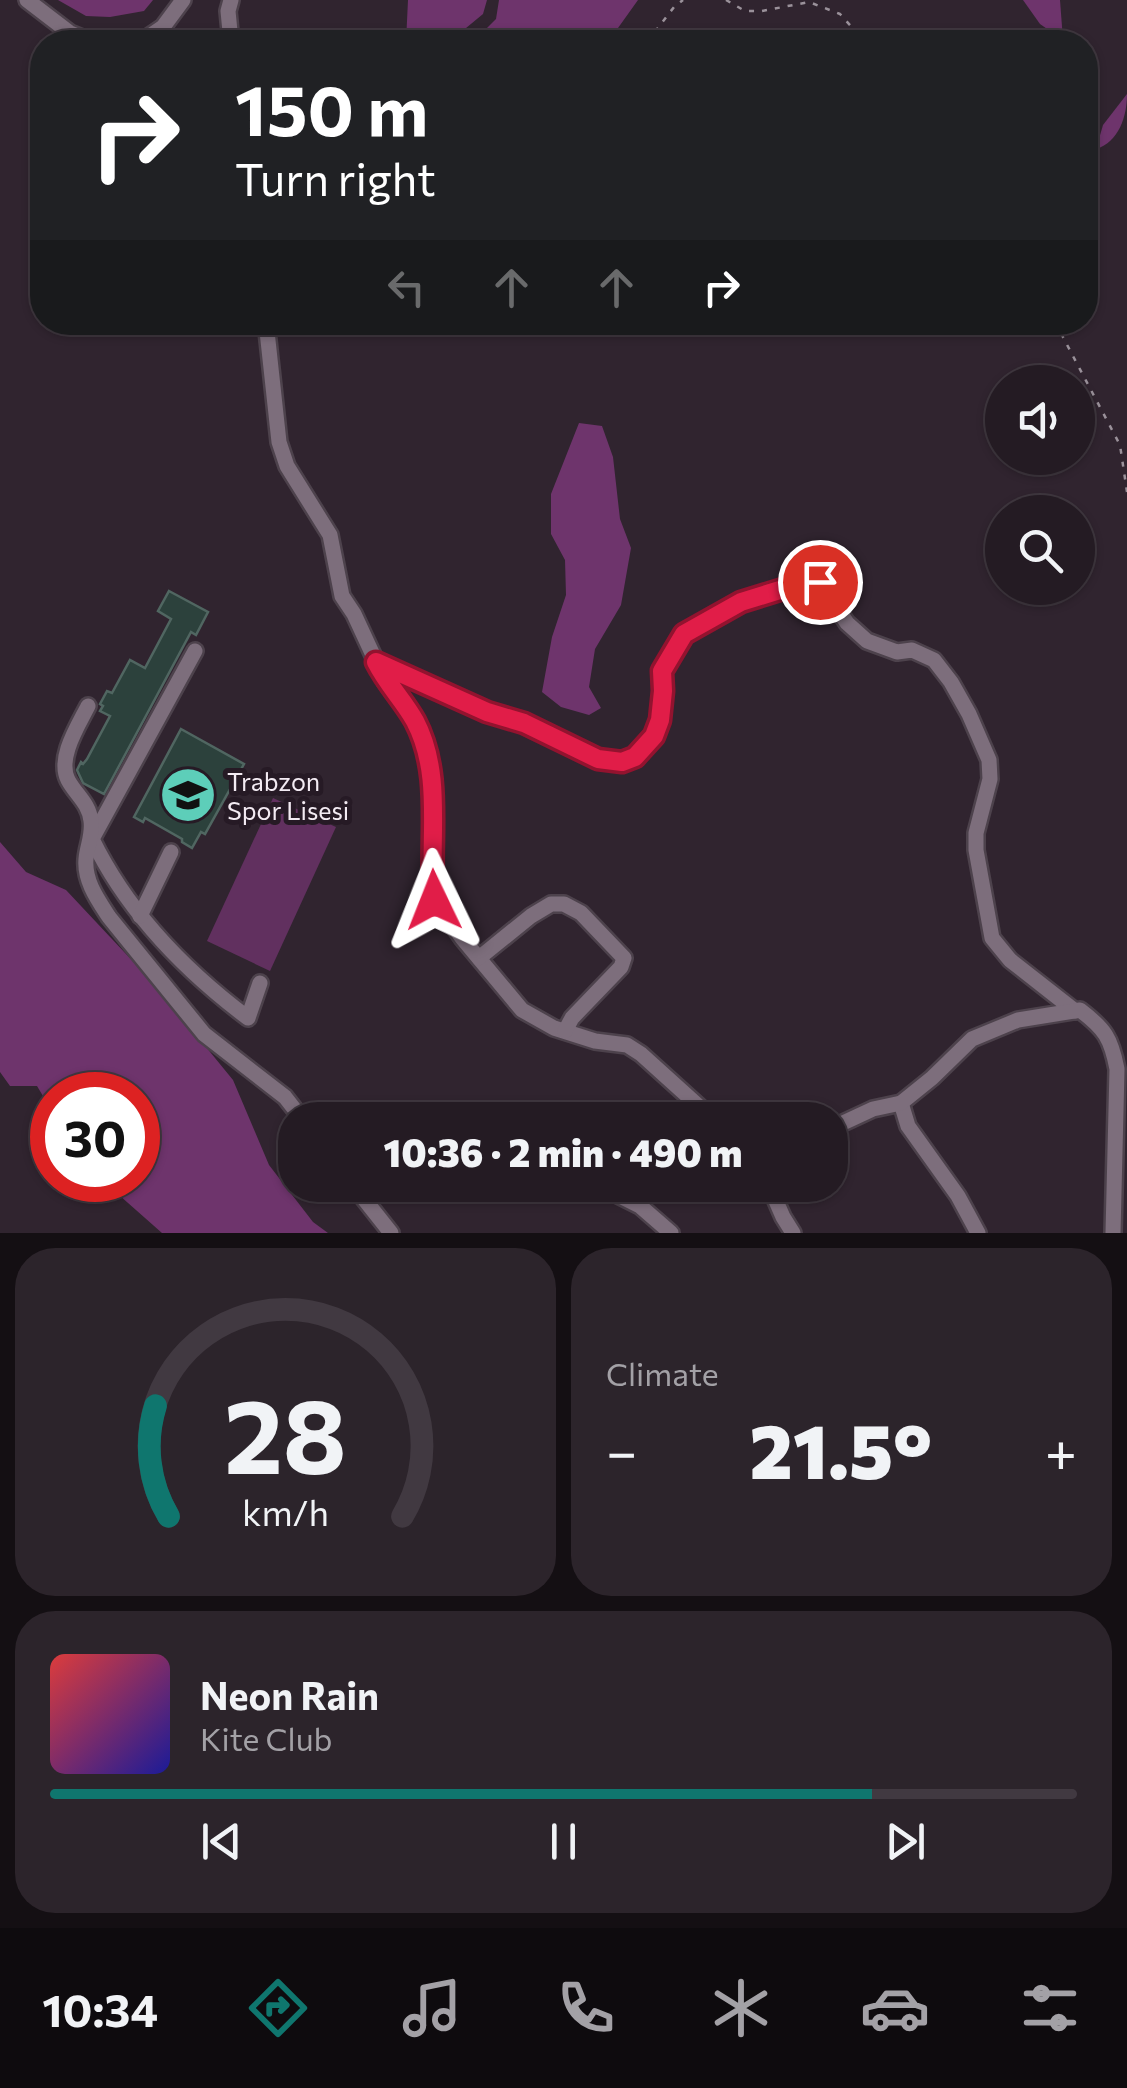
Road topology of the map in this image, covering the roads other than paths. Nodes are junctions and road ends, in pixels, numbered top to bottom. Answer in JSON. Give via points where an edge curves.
{"nodes":[{"id":1,"x":27,"y":0,"type":"edge"},
{"id":2,"x":182,"y":0,"type":"edge"},
{"id":3,"x":232,"y":0,"type":"edge"},
{"id":4,"x":66,"y":30,"type":"edge"},
{"id":5,"x":160,"y":30,"type":"edge"},
{"id":6,"x":230,"y":30,"type":"edge"},
{"id":7,"x":267,"y":335,"type":"edge"},
{"id":8,"x":195,"y":651,"type":"dead end"},
{"id":9,"x":376,"y":662,"type":"junction"},
{"id":10,"x":88,"y":706,"type":"dead end"},
{"id":11,"x":92,"y":839,"type":"junction"},
{"id":12,"x":171,"y":852,"type":"dead end"},
{"id":13,"x":140,"y":916,"type":"junction"},
{"id":14,"x":478,"y":958,"type":"junction"},
{"id":15,"x":260,"y":983,"type":"dead end"},
{"id":16,"x":1075,"y":1010,"type":"junction"},
{"id":17,"x":565,"y":1031,"type":"junction"},
{"id":18,"x":289,"y":1102,"type":"edge"},
{"id":19,"x":694,"y":1102,"type":"edge"},
{"id":20,"x":901,"y":1103,"type":"junction"},
{"id":21,"x":848,"y":1120,"type":"edge"},
{"id":22,"x":366,"y":1202,"type":"edge"},
{"id":23,"x":632,"y":1202,"type":"edge"},
{"id":24,"x":776,"y":1202,"type":"edge"},
{"id":25,"x":391,"y":1233,"type":"edge"},
{"id":26,"x":670,"y":1233,"type":"edge"},
{"id":27,"x":793,"y":1233,"type":"edge"},
{"id":28,"x":978,"y":1233,"type":"edge"},
{"id":29,"x":1113,"y":1233,"type":"edge"}],
"edges":[{"from":1,"to":4,"type":"street"},
{"from":2,"to":5,"type":"street"},
{"from":3,"to":6,"type":"street"},
{"from":7,"to":9,"type":"street","via":[[286,466],[330,535],[342,596]]},
{"from":8,"to":11,"type":"street"},
{"from":9,"to":14,"type":"street","via":[[415,722],[428,757],[434,900]]},
{"from":9,"to":16,"type":"street","via":[[598,759],[622,762],[654,736],[662,671],[684,634],[741,602],[820,582],[866,641],[934,660],[951,682],[989,760],[976,850],[992,938]]},
{"from":10,"to":11,"type":"street","via":[[72,738],[66,778],[86,804]]},
{"from":11,"to":13,"type":"street"},
{"from":11,"to":18,"type":"street","via":[[89,882],[109,917],[186,1014]]},
{"from":12,"to":13,"type":"street"},
{"from":13,"to":15,"type":"street","via":[[248,1018]]},
{"from":14,"to":17,"type":"street","via":[[522,1010]]},
{"from":14,"to":17,"type":"street","via":[[551,904],[581,913],[624,958]]},
{"from":16,"to":20,"type":"street","via":[[1018,1020],[972,1039]]},
{"from":16,"to":29,"type":"street","via":[[1100,1025],[1117,1068]]},
{"from":17,"to":19,"type":"street","via":[[627,1045]]},
{"from":20,"to":21,"type":"street"},
{"from":20,"to":28,"type":"street","via":[[908,1126]]},
{"from":22,"to":25,"type":"street"},
{"from":23,"to":26,"type":"street"},
{"from":24,"to":27,"type":"street"}]}
